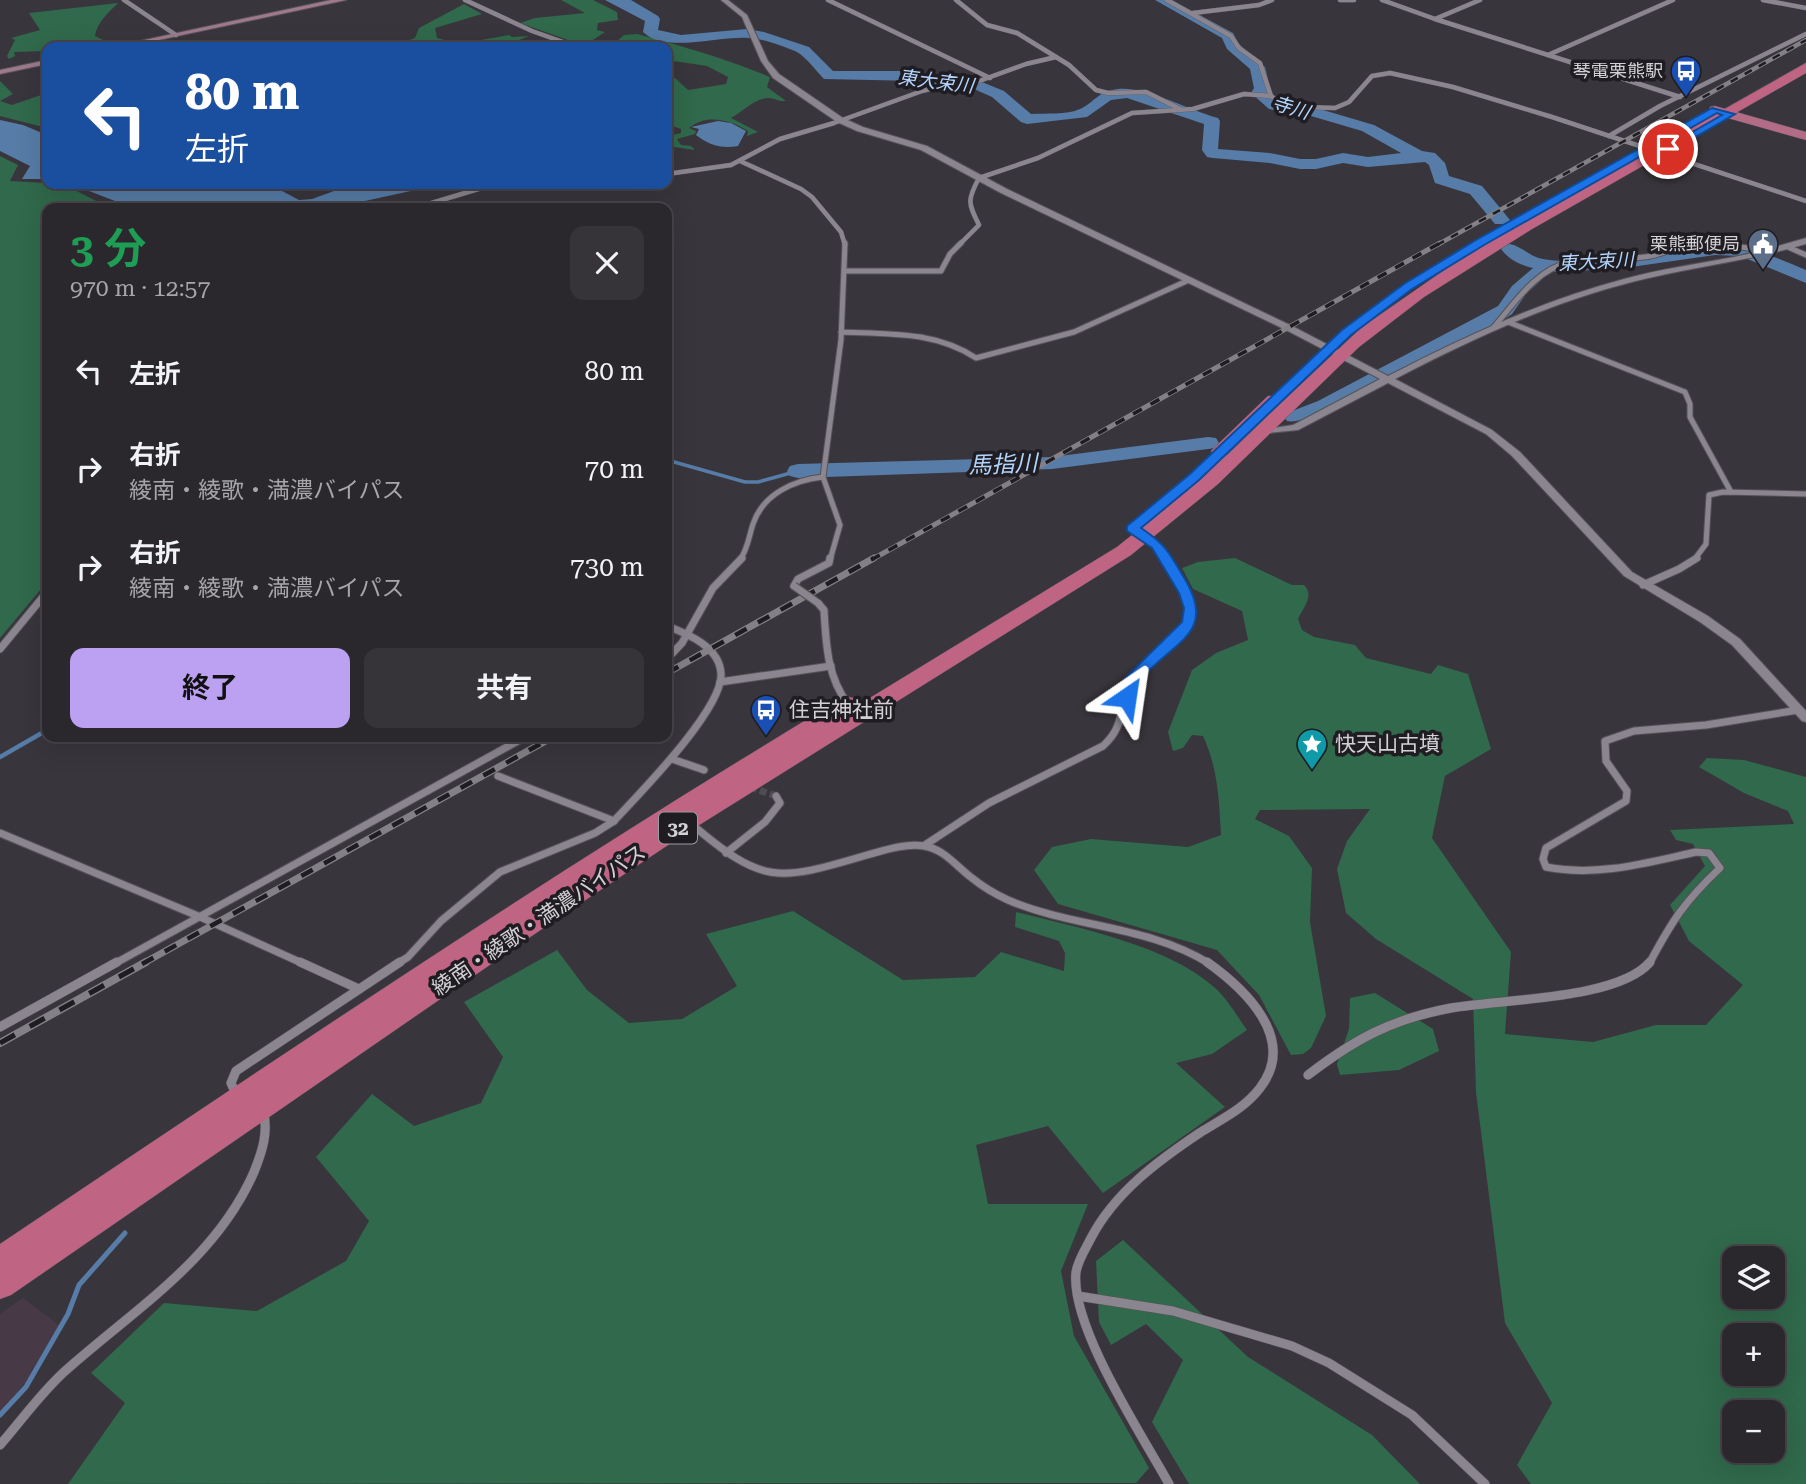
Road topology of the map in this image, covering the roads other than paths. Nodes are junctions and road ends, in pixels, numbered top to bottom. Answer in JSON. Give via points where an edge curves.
{"nodes":[{"id":1,"x":124,"y":0,"type":"edge"},
{"id":2,"x":342,"y":0,"type":"edge"},
{"id":3,"x":465,"y":0,"type":"edge"},
{"id":4,"x":724,"y":0,"type":"edge"},
{"id":5,"x":828,"y":0,"type":"edge"},
{"id":6,"x":956,"y":0,"type":"edge"},
{"id":7,"x":1167,"y":0,"type":"edge"},
{"id":8,"x":1272,"y":0,"type":"edge"},
{"id":9,"x":1340,"y":0,"type":"edge"},
{"id":10,"x":1354,"y":0,"type":"edge"},
{"id":11,"x":1382,"y":0,"type":"edge"},
{"id":12,"x":1480,"y":0,"type":"edge"},
{"id":13,"x":1673,"y":0,"type":"edge"},
{"id":14,"x":1763,"y":0,"type":"edge"},
{"id":15,"x":1806,"y":8,"type":"edge"},
{"id":16,"x":1190,"y":13,"type":"junction"},
{"id":17,"x":1435,"y":19,"type":"junction"},
{"id":18,"x":1806,"y":34,"type":"edge"},
{"id":19,"x":176,"y":35,"type":"junction"},
{"id":20,"x":141,"y":42,"type":"edge"},
{"id":21,"x":562,"y":42,"type":"edge"},
{"id":22,"x":1548,"y":55,"type":"junction"},
{"id":23,"x":1056,"y":57,"type":"junction"},
{"id":24,"x":1806,"y":59,"type":"edge"},
{"id":25,"x":42,"y":63,"type":"edge"},
{"id":26,"x":1806,"y":68,"type":"edge"},
{"id":27,"x":0,"y":72,"type":"edge"},
{"id":28,"x":990,"y":78,"type":"junction"},
{"id":29,"x":1271,"y":96,"type":"junction"},
{"id":30,"x":1680,"y":97,"type":"junction"},
{"id":31,"x":1176,"y":109,"type":"junction"},
{"id":32,"x":1723,"y":112,"type":"junction"},
{"id":33,"x":840,"y":120,"type":"junction"},
{"id":34,"x":1806,"y":135,"type":"edge"},
{"id":35,"x":1609,"y":136,"type":"junction"},
{"id":36,"x":1654,"y":150,"type":"junction"},
{"id":37,"x":740,"y":161,"type":"junction"},
{"id":38,"x":672,"y":173,"type":"edge"},
{"id":39,"x":979,"y":178,"type":"junction"},
{"id":40,"x":478,"y":189,"type":"edge"},
{"id":41,"x":1806,"y":201,"type":"edge"},
{"id":42,"x":432,"y":203,"type":"edge"},
{"id":43,"x":1806,"y":241,"type":"edge"},
{"id":44,"x":1788,"y":247,"type":"junction"},
{"id":45,"x":1770,"y":251,"type":"junction"},
{"id":46,"x":1806,"y":255,"type":"edge"},
{"id":47,"x":846,"y":271,"type":"junction"},
{"id":48,"x":1189,"y":280,"type":"junction"},
{"id":49,"x":1508,"y":322,"type":"junction"},
{"id":50,"x":1493,"y":328,"type":"junction"},
{"id":51,"x":841,"y":332,"type":"junction"},
{"id":52,"x":1335,"y":352,"type":"junction"},
{"id":53,"x":1383,"y":377,"type":"junction"},
{"id":54,"x":1262,"y":432,"type":"junction"},
{"id":55,"x":824,"y":473,"type":"junction"},
{"id":56,"x":1731,"y":492,"type":"junction"},
{"id":57,"x":1806,"y":494,"type":"edge"},
{"id":58,"x":1138,"y":532,"type":"junction"},
{"id":59,"x":1643,"y":585,"type":"junction"},
{"id":60,"x":42,"y":598,"type":"edge"},
{"id":61,"x":672,"y":628,"type":"edge"},
{"id":62,"x":690,"y":634,"type":"junction"},
{"id":63,"x":0,"y":649,"type":"edge"},
{"id":64,"x":672,"y":654,"type":"edge"},
{"id":65,"x":831,"y":666,"type":"junction"},
{"id":66,"x":720,"y":682,"type":"junction"},
{"id":67,"x":849,"y":704,"type":"junction"},
{"id":68,"x":1802,"y":714,"type":"edge"},
{"id":69,"x":517,"y":742,"type":"edge"},
{"id":70,"x":672,"y":759,"type":"junction"},
{"id":71,"x":704,"y":770,"type":"dead end"},
{"id":72,"x":498,"y":776,"type":"dead end"},
{"id":73,"x":776,"y":796,"type":"dead end"},
{"id":74,"x":681,"y":816,"type":"junction"},
{"id":75,"x":614,"y":821,"type":"junction"},
{"id":76,"x":0,"y":833,"type":"edge"},
{"id":77,"x":925,"y":845,"type":"junction"},
{"id":78,"x":726,"y":853,"type":"junction"},
{"id":79,"x":198,"y":916,"type":"junction"},
{"id":80,"x":359,"y":989,"type":"junction"},
{"id":81,"x":0,"y":1027,"type":"edge"},
{"id":82,"x":1308,"y":1075,"type":"dead end"},
{"id":83,"x":239,"y":1099,"type":"junction"},
{"id":84,"x":262,"y":1107,"type":"junction"},
{"id":85,"x":0,"y":1261,"type":"edge"},
{"id":86,"x":0,"y":1285,"type":"edge"},
{"id":87,"x":1078,"y":1296,"type":"junction"},
{"id":88,"x":0,"y":1444,"type":"edge"},
{"id":89,"x":1169,"y":1484,"type":"edge"},
{"id":90,"x":1485,"y":1484,"type":"edge"}],
"edges":[{"from":1,"to":19,"type":"street"},
{"from":2,"to":19,"type":"main road"},
{"from":3,"to":21,"type":"street"},
{"from":4,"to":33,"type":"street","via":[[742,11],[776,76]]},
{"from":5,"to":28,"type":"street"},
{"from":6,"to":23,"type":"street","via":[[987,25],[1017,33]]},
{"from":7,"to":16,"type":"street"},
{"from":8,"to":16,"type":"street"},
{"from":9,"to":10,"type":"street"},
{"from":11,"to":17,"type":"street"},
{"from":12,"to":17,"type":"street"},
{"from":13,"to":22,"type":"street"},
{"from":14,"to":15,"type":"street"},
{"from":16,"to":29,"type":"street","via":[[1231,36],[1260,63]]},
{"from":17,"to":22,"type":"street"},
{"from":18,"to":30,"type":"street"},
{"from":19,"to":20,"type":"main road"},
{"from":22,"to":30,"type":"street"},
{"from":23,"to":28,"type":"street"},
{"from":23,"to":31,"type":"street","via":[[1096,90],[1146,92]]},
{"from":24,"to":32,"type":"highway","name":"綾南・綾歌・満濃バイパス","number":"32"},
{"from":25,"to":27,"type":"main road"},
{"from":26,"to":32,"type":"highway","name":"綾南・綾歌・満濃バイパス","number":"32"},
{"from":28,"to":33,"type":"street","via":[[934,87]]},
{"from":29,"to":31,"type":"street","via":[[1233,96],[1193,109]]},
{"from":29,"to":35,"type":"street","via":[[1302,107],[1335,108],[1349,102],[1372,76],[1390,73]]},
{"from":30,"to":35,"type":"street"},
{"from":31,"to":39,"type":"street","via":[[1132,113],[1038,158]]},
{"from":32,"to":34,"type":"main road"},
{"from":32,"to":36,"type":"highway","name":"綾南・綾歌・満濃バイパス","number":"32"},
{"from":33,"to":37,"type":"street","via":[[780,139]]},
{"from":33,"to":39,"type":"street","via":[[924,148]]},
{"from":35,"to":36,"type":"street"},
{"from":36,"to":41,"type":"street"},
{"from":36,"to":52,"type":"highway","name":"綾南・綾歌・満濃バイパス","number":"32","via":[[1425,276],[1346,333]]},
{"from":37,"to":38,"type":"street"},
{"from":37,"to":47,"type":"street","via":[[812,197],[845,239]]},
{"from":39,"to":47,"type":"street","via":[[969,205],[979,225],[950,254],[941,271]]},
{"from":39,"to":48,"type":"street"},
{"from":40,"to":42,"type":"street"},
{"from":43,"to":44,"type":"street"},
{"from":44,"to":45,"type":"street"},
{"from":44,"to":46,"type":"street"},
{"from":45,"to":49,"type":"street","via":[[1629,279]]},
{"from":45,"to":50,"type":"street","via":[[1696,244],[1661,255],[1558,266],[1522,294]]},
{"from":47,"to":51,"type":"street"},
{"from":48,"to":51,"type":"street","via":[[1074,332],[976,358],[935,338]]},
{"from":48,"to":52,"type":"street"},
{"from":49,"to":50,"type":"street"},
{"from":49,"to":56,"type":"street","via":[[1685,392],[1690,417]]},
{"from":50,"to":53,"type":"street"},
{"from":51,"to":55,"type":"street"},
{"from":52,"to":53,"type":"street"},
{"from":52,"to":54,"type":"highway","name":"綾南・綾歌・満濃バイパス","number":"32"},
{"from":52,"to":58,"type":"highway","name":"綾南・綾歌・満濃バイパス","number":"32"},
{"from":53,"to":54,"type":"street","via":[[1295,428]]},
{"from":53,"to":59,"type":"street","via":[[1503,442]]},
{"from":54,"to":58,"type":"highway","name":"綾南・綾歌・満濃バイパス","number":"32","via":[[1215,477]]},
{"from":55,"to":62,"type":"street","via":[[772,496],[755,518],[744,553],[732,572],[714,586]]},
{"from":55,"to":65,"type":"street","bridge":true,"via":[[840,525],[833,556],[794,586],[824,610]]},
{"from":56,"to":57,"type":"street"},
{"from":56,"to":59,"type":"street","via":[[1709,495],[1706,546],[1700,555]]},
{"from":58,"to":67,"type":"highway","name":"綾南・綾歌・満濃バイパス","number":"32"},
{"from":58,"to":74,"type":"highway","name":"綾南・綾歌・満濃バイパス","number":"32","via":[[1074,583]]},
{"from":58,"to":77,"type":"street","via":[[1158,545],[1191,608],[1189,624],[1130,681],[1116,734],[1103,746],[1000,798]]},
{"from":59,"to":68,"type":"street","via":[[1704,618],[1736,642]]},
{"from":60,"to":63,"type":"street"},
{"from":61,"to":62,"type":"street"},
{"from":62,"to":64,"type":"street"},
{"from":62,"to":66,"type":"street","via":[[709,649],[718,664]]},
{"from":65,"to":66,"type":"street"},
{"from":65,"to":67,"type":"street","via":[[841,696]]},
{"from":66,"to":70,"type":"street"},
{"from":67,"to":74,"type":"highway","name":"綾南・綾歌・満濃バイパス","number":"32"},
{"from":68,"to":82,"type":"street","via":[[1634,731],[1605,741],[1606,762],[1627,791],[1626,801],[1546,848],[1546,867],[1579,873],[1696,852],[1709,853],[1720,869],[1690,896],[1649,965],[1629,978],[1566,996],[1451,1008],[1387,1025],[1346,1046]]},
{"from":69,"to":79,"type":"street"},
{"from":70,"to":71,"type":"street"},
{"from":70,"to":75,"type":"street"},
{"from":72,"to":75,"type":"street"},
{"from":73,"to":78,"type":"street","via":[[780,803],[765,822]]},
{"from":74,"to":78,"type":"street"},
{"from":74,"to":83,"type":"highway","name":"綾南・綾歌・満濃バイパス","number":"32","via":[[513,914]]},
{"from":74,"to":84,"type":"highway","name":"綾南・綾歌・満濃バイパス","number":"32"},
{"from":75,"to":80,"type":"street","via":[[500,872],[441,920],[408,957]]},
{"from":76,"to":79,"type":"street"},
{"from":77,"to":78,"type":"street","via":[[781,875],[750,868]]},
{"from":77,"to":87,"type":"street","via":[[940,851],[988,890],[1015,903],[1143,935],[1191,953],[1222,972],[1254,1001],[1269,1031],[1273,1059],[1263,1084],[1244,1106],[1190,1139],[1113,1203],[1101,1219],[1076,1272]]},
{"from":79,"to":80,"type":"street"},
{"from":79,"to":81,"type":"street"},
{"from":80,"to":83,"type":"street","via":[[236,1071],[231,1083]]},
{"from":83,"to":85,"type":"highway","name":"綾南・綾歌・満濃バイパス","number":"32"},
{"from":84,"to":86,"type":"highway","name":"綾南・綾歌・満濃バイパス","number":"32"},
{"from":84,"to":88,"type":"street","via":[[267,1122],[262,1150],[227,1221],[162,1292],[62,1374]]},
{"from":87,"to":89,"type":"street","via":[[1098,1353]]},
{"from":87,"to":90,"type":"street","via":[[1173,1311],[1292,1346],[1329,1363],[1412,1415]]}]}
